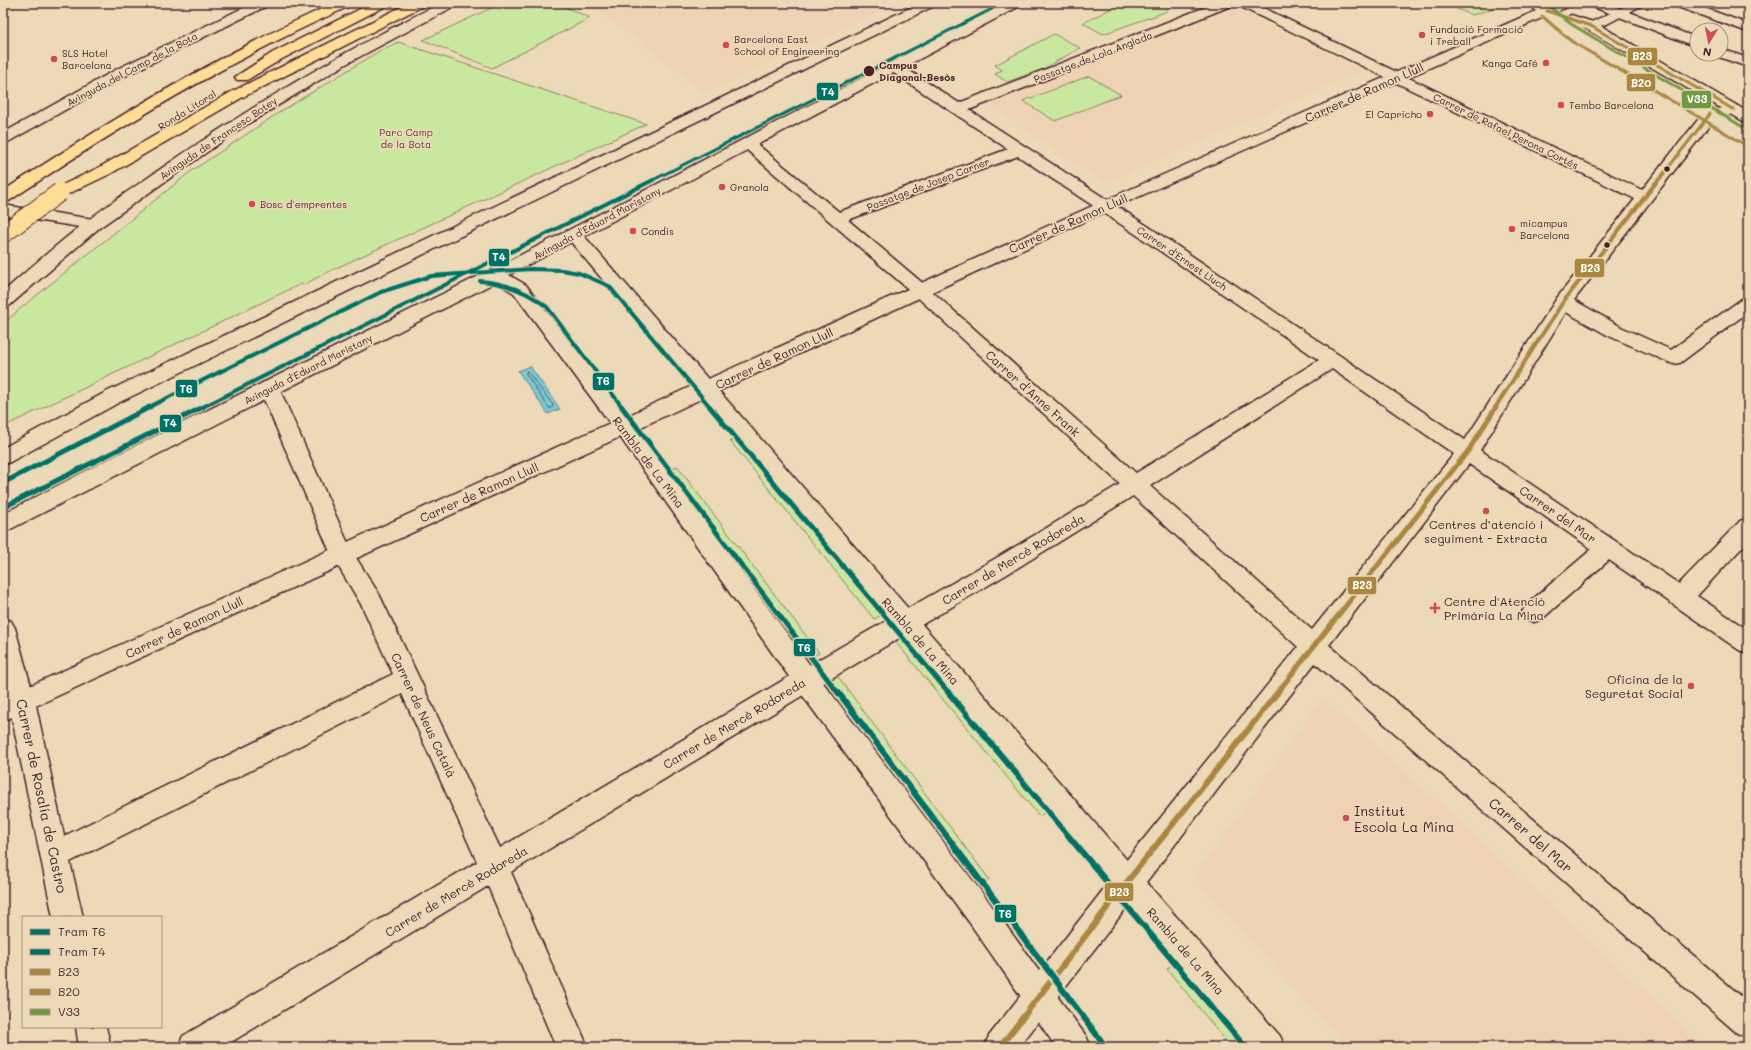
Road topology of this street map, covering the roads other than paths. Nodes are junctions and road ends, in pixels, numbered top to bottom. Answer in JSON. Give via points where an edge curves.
{"nodes":[{"id":1,"x":263,"y":3,"type":"edge"},
{"id":2,"x":333,"y":3,"type":"edge"},
{"id":3,"x":346,"y":3,"type":"edge"},
{"id":4,"x":382,"y":3,"type":"edge"},
{"id":5,"x":419,"y":3,"type":"edge"},
{"id":6,"x":451,"y":3,"type":"edge"},
{"id":7,"x":930,"y":3,"type":"edge"},
{"id":8,"x":1016,"y":3,"type":"edge"},
{"id":9,"x":1227,"y":3,"type":"edge"},
{"id":10,"x":1243,"y":3,"type":"edge"},
{"id":11,"x":1565,"y":3,"type":"edge"},
{"id":12,"x":1595,"y":3,"type":"edge"},
{"id":13,"x":1641,"y":3,"type":"edge"},
{"id":14,"x":1679,"y":3,"type":"edge"},
{"id":15,"x":1540,"y":7,"type":"edge"},
{"id":16,"x":1621,"y":13,"type":"junction"},
{"id":17,"x":1591,"y":26,"type":"junction"},
{"id":18,"x":290,"y":27,"type":"junction"},
{"id":19,"x":1748,"y":28,"type":"edge"},
{"id":20,"x":1689,"y":40,"type":"edge"},
{"id":21,"x":1729,"y":56,"type":"edge"},
{"id":22,"x":1748,"y":63,"type":"edge"},
{"id":23,"x":894,"y":67,"type":"junction"},
{"id":24,"x":1396,"y":78,"type":"junction"},
{"id":25,"x":958,"y":109,"type":"junction"},
{"id":26,"x":1734,"y":110,"type":"junction"},
{"id":27,"x":1710,"y":114,"type":"junction"},
{"id":28,"x":1748,"y":118,"type":"edge"},
{"id":29,"x":1748,"y":138,"type":"edge"},
{"id":30,"x":3,"y":139,"type":"edge"},
{"id":31,"x":748,"y":144,"type":"junction"},
{"id":32,"x":1019,"y":150,"type":"junction"},
{"id":33,"x":60,"y":192,"type":"junction"},
{"id":34,"x":3,"y":198,"type":"edge"},
{"id":35,"x":1645,"y":198,"type":"junction"},
{"id":36,"x":1105,"y":206,"type":"junction"},
{"id":37,"x":3,"y":210,"type":"edge"},
{"id":38,"x":836,"y":219,"type":"junction"},
{"id":39,"x":93,"y":224,"type":"junction"},
{"id":40,"x":3,"y":234,"type":"edge"},
{"id":41,"x":574,"y":235,"type":"junction"},
{"id":42,"x":497,"y":274,"type":"junction"},
{"id":43,"x":920,"y":290,"type":"junction"},
{"id":44,"x":3,"y":302,"type":"edge"},
{"id":45,"x":1562,"y":302,"type":"junction"},
{"id":46,"x":1748,"y":303,"type":"edge"},
{"id":47,"x":1333,"y":360,"type":"junction"},
{"id":48,"x":269,"y":388,"type":"junction"},
{"id":49,"x":705,"y":390,"type":"junction"},
{"id":50,"x":622,"y":426,"type":"junction"},
{"id":51,"x":1468,"y":451,"type":"junction"},
{"id":52,"x":3,"y":457,"type":"edge"},
{"id":53,"x":1135,"y":485,"type":"junction"},
{"id":54,"x":3,"y":524,"type":"edge"},
{"id":55,"x":1748,"y":527,"type":"edge"},
{"id":56,"x":1608,"y":548,"type":"junction"},
{"id":57,"x":342,"y":554,"type":"junction"},
{"id":58,"x":1680,"y":598,"type":"junction"},
{"id":59,"x":1534,"y":612,"type":"dead end"},
{"id":60,"x":906,"y":624,"type":"junction"},
{"id":61,"x":3,"y":628,"type":"edge"},
{"id":62,"x":1748,"y":643,"type":"edge"},
{"id":63,"x":1314,"y":647,"type":"junction"},
{"id":64,"x":408,"y":679,"type":"junction"},
{"id":65,"x":806,"y":680,"type":"junction"},
{"id":66,"x":13,"y":705,"type":"edge"},
{"id":67,"x":55,"y":855,"type":"junction"},
{"id":68,"x":494,"y":868,"type":"junction"},
{"id":69,"x":1127,"y":882,"type":"junction"},
{"id":70,"x":68,"y":916,"type":"edge"},
{"id":71,"x":1039,"y":998,"type":"junction"},
{"id":72,"x":1748,"y":1022,"type":"edge"},
{"id":73,"x":91,"y":1028,"type":"edge"},
{"id":74,"x":96,"y":1047,"type":"edge"},
{"id":75,"x":194,"y":1047,"type":"edge"},
{"id":76,"x":572,"y":1047,"type":"edge"},
{"id":77,"x":1000,"y":1047,"type":"edge"},
{"id":78,"x":1075,"y":1047,"type":"edge"},
{"id":79,"x":1269,"y":1047,"type":"edge"}],
"edges":[{"from":1,"to":30,"type":"street","name":"Avinguda del Camp de la Bota","via":[[157,54]]},
{"from":2,"to":18,"type":"highway"},
{"from":3,"to":18,"type":"highway","name":"Ronda Litoral"},
{"from":4,"to":33,"type":"highway","name":"Ronda Litoral","via":[[270,60],[177,115]]},
{"from":5,"to":33,"type":"highway","via":[[238,94],[104,171]]},
{"from":6,"to":39,"type":"street","name":"Avinguda de Francesc Botey","via":[[375,41],[310,78],[216,138]]},
{"from":7,"to":52,"type":"street","via":[[113,397]]},
{"from":8,"to":23,"type":"street","name":"Avinguda d'Eduard Maristany"},
{"from":9,"to":25,"type":"street","name":"Passatge de Lola Anglada"},
{"from":10,"to":24,"type":"street","name":"Carrer de Rafael Perona Cortés"},
{"from":11,"to":15,"type":"street","name":"Carrer de Ramon Llull"},
{"from":12,"to":16,"type":"street"},
{"from":13,"to":16,"type":"lane"},
{"from":14,"to":19,"type":"street"},
{"from":15,"to":17,"type":"street"},
{"from":15,"to":24,"type":"street","name":"Carrer de Ramon Llull","via":[[1495,33]]},
{"from":15,"to":27,"type":"street","via":[[1567,30]]},
{"from":16,"to":17,"type":"lane"},
{"from":16,"to":20,"type":"street"},
{"from":17,"to":26,"type":"street"},
{"from":18,"to":34,"type":"highway","name":"Ronda Litoral","via":[[73,151]]},
{"from":21,"to":22,"type":"street"},
{"from":23,"to":25,"type":"street","name":"Carrer d'Ernest Lluch"},
{"from":23,"to":31,"type":"street","name":"Avinguda d'Eduard Maristany"},
{"from":24,"to":35,"type":"street","name":"Carrer de Rafael Perona Cortés"},
{"from":24,"to":36,"type":"street","name":"Carrer de Ramon Llull"},
{"from":25,"to":32,"type":"street","name":"Carrer d'Ernest Lluch"},
{"from":26,"to":27,"type":"street"},
{"from":26,"to":28,"type":"street"},
{"from":27,"to":29,"type":"street"},
{"from":27,"to":35,"type":"street"},
{"from":31,"to":38,"type":"street","name":"Carrer d'Anne Frank"},
{"from":31,"to":41,"type":"street","name":"Avinguda d'Eduard Maristany"},
{"from":32,"to":36,"type":"street","name":"Carrer d'Ernest Lluch"},
{"from":32,"to":38,"type":"street","name":"Passatge de Josep Carner"},
{"from":33,"to":40,"type":"highway","name":"Ronda Litoral","bridge":true},
{"from":35,"to":45,"type":"street"},
{"from":36,"to":43,"type":"street","name":"Carrer de Ramon Llull"},
{"from":36,"to":47,"type":"street","name":"Carrer d'Ernest Lluch"},
{"from":37,"to":39,"type":"street"},
{"from":38,"to":43,"type":"street","name":"Carrer d'Anne Frank"},
{"from":39,"to":44,"type":"street","name":"Avinguda de Francesc Botey"},
{"from":41,"to":42,"type":"street","name":"Avinguda d'Eduard Maristany"},
{"from":41,"to":49,"type":"street","name":"Rambla de La Mina"},
{"from":42,"to":48,"type":"street","name":"Avinguda d'Eduard Maristany"},
{"from":42,"to":50,"type":"street","name":"Rambla de La Mina","via":[[520,289]]},
{"from":43,"to":49,"type":"street","name":"Carrer de Ramon Llull"},
{"from":43,"to":53,"type":"street","name":"Carrer d'Anne Frank"},
{"from":45,"to":46,"type":"street","via":[[1616,332],[1673,358]]},
{"from":45,"to":51,"type":"street"},
{"from":47,"to":51,"type":"street","name":"Carrer d'Ernest Lluch"},
{"from":47,"to":53,"type":"street","name":"Carrer de Mercè Rodoreda"},
{"from":48,"to":54,"type":"street","name":"Avinguda d'Eduard Maristany"},
{"from":48,"to":57,"type":"street","name":"Carrer de Neus Català"},
{"from":49,"to":50,"type":"street","name":"Carrer de Ramon Llull"},
{"from":49,"to":60,"type":"street","name":"Rambla de La Mina"},
{"from":50,"to":57,"type":"street","name":"Carrer de Ramon Llull"},
{"from":50,"to":65,"type":"street","name":"Rambla de La Mina"},
{"from":51,"to":56,"type":"street","name":"Carrer del Mar"},
{"from":51,"to":63,"type":"street"},
{"from":53,"to":60,"type":"street","name":"Carrer de Mercè Rodoreda"},
{"from":53,"to":63,"type":"street","name":"Carrer d'Anne Frank"},
{"from":55,"to":58,"type":"street"},
{"from":56,"to":58,"type":"street","name":"Carrer del Mar"},
{"from":56,"to":59,"type":"street"},
{"from":57,"to":64,"type":"street","name":"Carrer de Neus Català","via":[[371,601]]},
{"from":57,"to":66,"type":"street","name":"Carrer de Ramon Llull"},
{"from":58,"to":62,"type":"street","name":"Carrer del Mar"},
{"from":60,"to":65,"type":"street","name":"Carrer de Mercè Rodoreda"},
{"from":60,"to":69,"type":"street","name":"Rambla de La Mina"},
{"from":61,"to":66,"type":"street","name":"Carrer de Rosalía de Castro"},
{"from":63,"to":69,"type":"street"},
{"from":63,"to":72,"type":"street","name":"Carrer del Mar"},
{"from":64,"to":67,"type":"street"},
{"from":64,"to":68,"type":"street","name":"Carrer de Neus Català"},
{"from":65,"to":68,"type":"street","name":"Carrer de Mercè Rodoreda"},
{"from":65,"to":71,"type":"street","name":"Rambla de La Mina","via":[[979,912]]},
{"from":66,"to":67,"type":"street","name":"Carrer de Rosalía de Castro"},
{"from":67,"to":70,"type":"street","name":"Carrer de Rosalía de Castro"},
{"from":68,"to":75,"type":"street","name":"Carrer de Mercè Rodoreda"},
{"from":68,"to":76,"type":"street","name":"Carrer de Neus Català"},
{"from":69,"to":71,"type":"street"},
{"from":69,"to":79,"type":"street","name":"Rambla de La Mina"},
{"from":71,"to":77,"type":"street"},
{"from":71,"to":78,"type":"street","name":"Rambla de La Mina"},
{"from":73,"to":74,"type":"street"}]}
